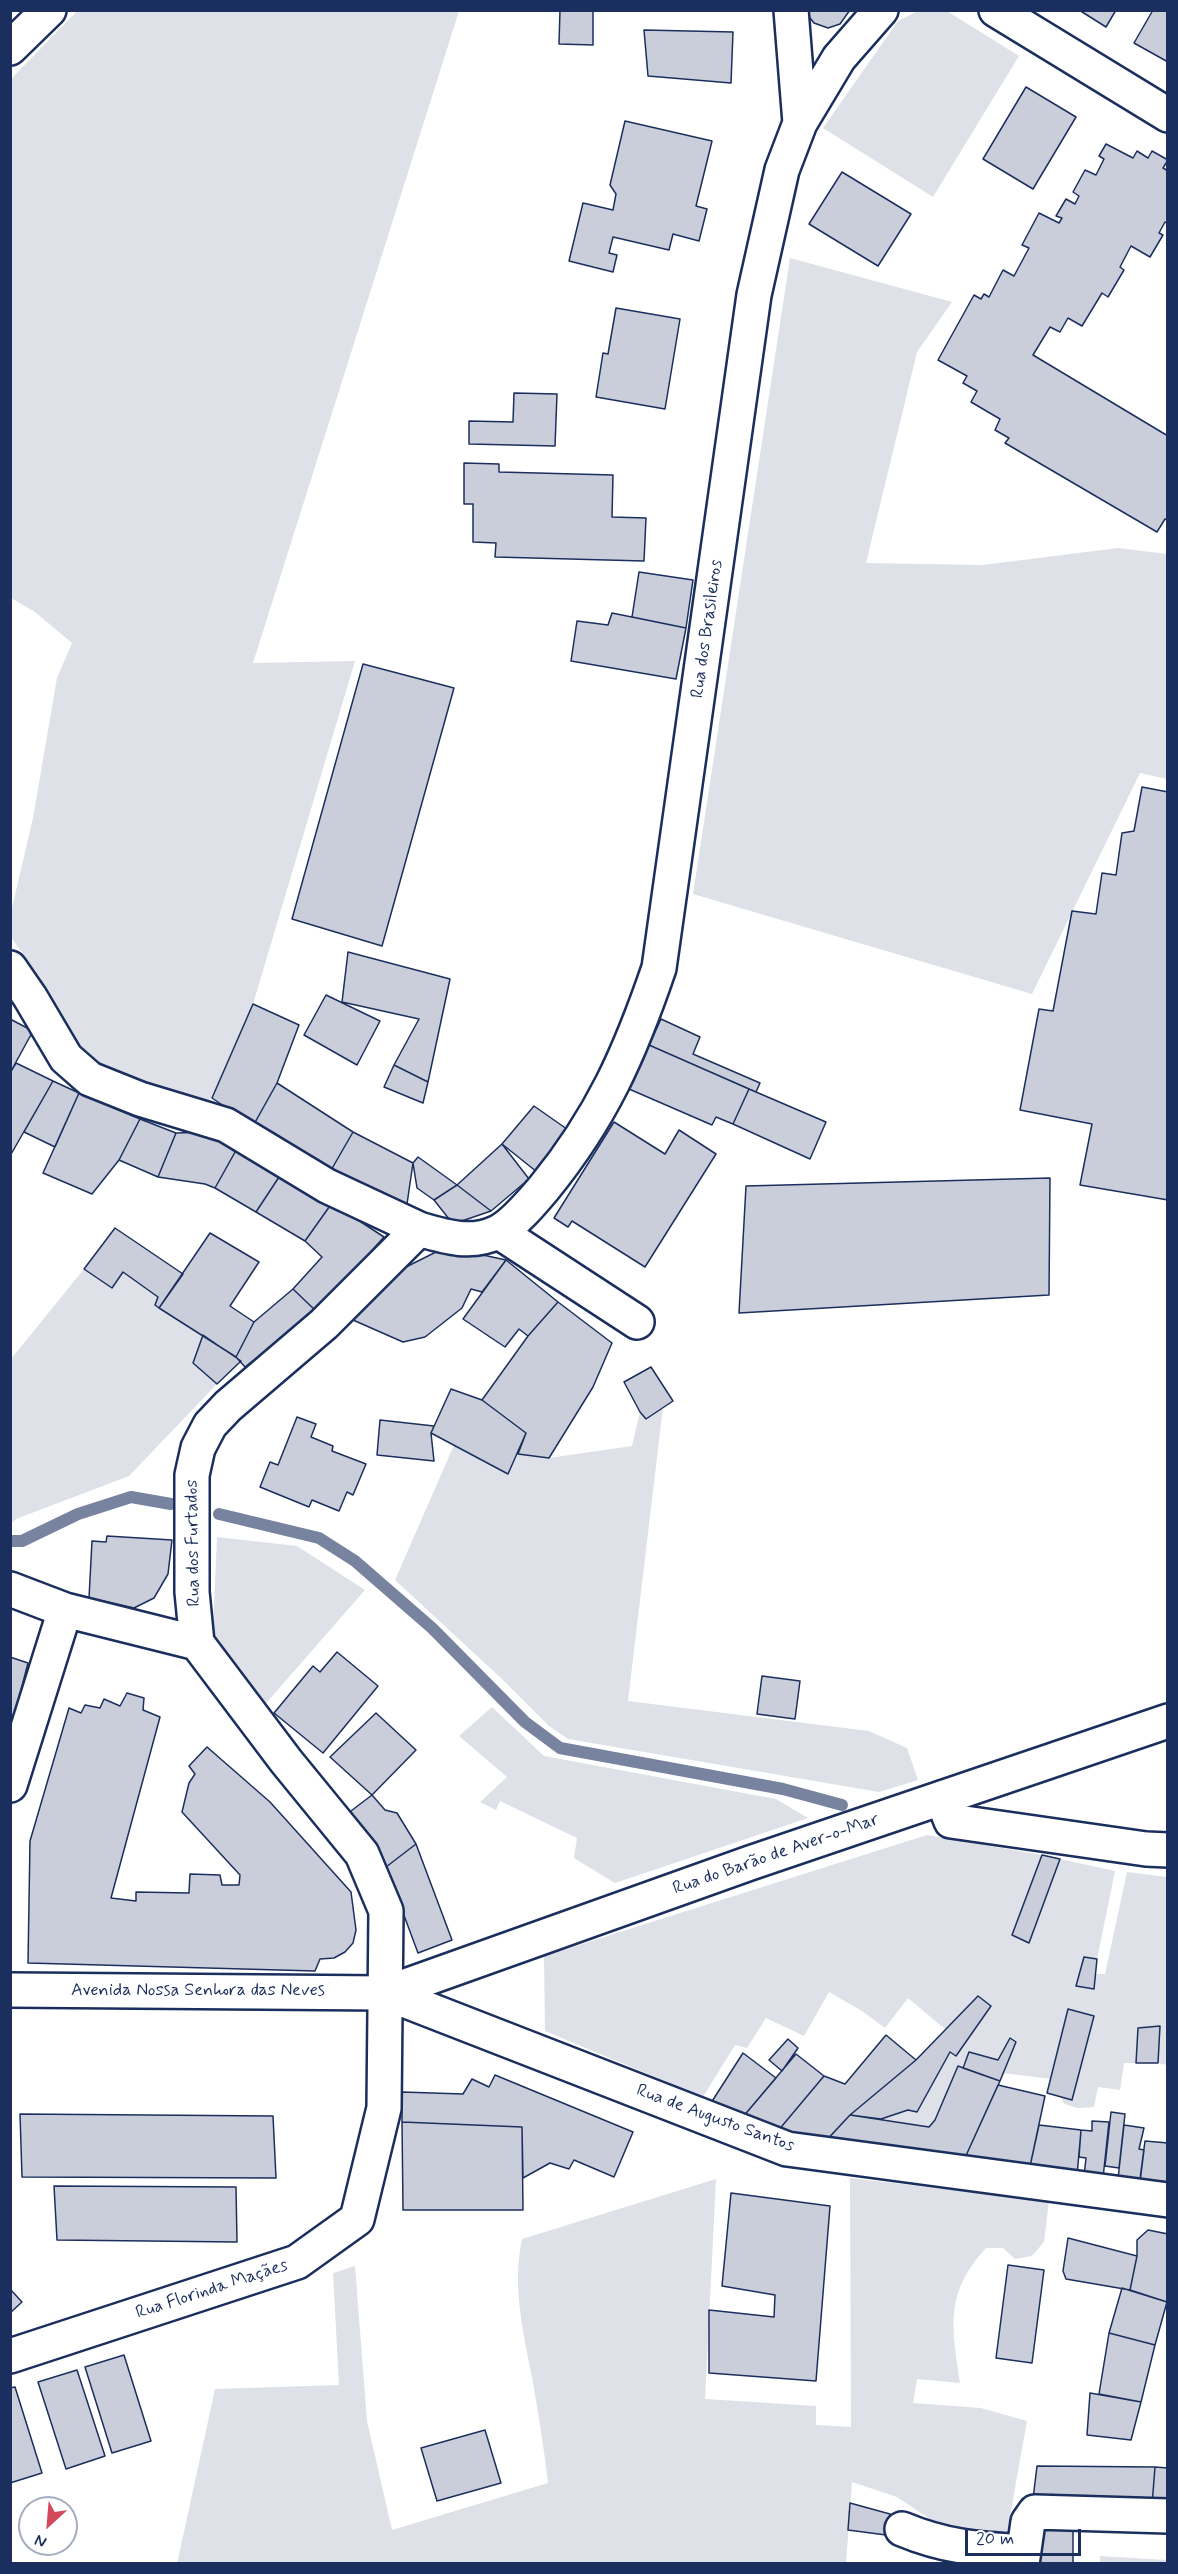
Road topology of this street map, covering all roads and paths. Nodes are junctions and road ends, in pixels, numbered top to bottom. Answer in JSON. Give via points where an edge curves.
{"nodes":[{"id":1,"x":50,"y":10,"type":"edge"},
{"id":2,"x":791,"y":10,"type":"edge"},
{"id":3,"x":881,"y":10,"type":"edge"},
{"id":4,"x":996,"y":10,"type":"edge"},
{"id":5,"x":10,"y":48,"type":"edge"},
{"id":6,"x":1167,"y":114,"type":"edge"},
{"id":7,"x":800,"y":123,"type":"junction"},
{"id":8,"x":10,"y":968,"type":"edge"},
{"id":9,"x":419,"y":1229,"type":"junction"},
{"id":10,"x":499,"y":1232,"type":"junction"},
{"id":11,"x":637,"y":1322,"type":"dead end"},
{"id":12,"x":10,"y":1589,"type":"edge"},
{"id":13,"x":65,"y":1610,"type":"junction"},
{"id":14,"x":197,"y":1643,"type":"junction"},
{"id":15,"x":1167,"y":1721,"type":"edge"},
{"id":16,"x":10,"y":1785,"type":"edge"},
{"id":17,"x":942,"y":1798,"type":"junction"},
{"id":18,"x":1167,"y":1850,"type":"edge"},
{"id":19,"x":10,"y":1990,"type":"edge"},
{"id":20,"x":386,"y":1993,"type":"junction"},
{"id":21,"x":1167,"y":2200,"type":"edge"},
{"id":22,"x":10,"y":2356,"type":"edge"},
{"id":23,"x":1167,"y":2516,"type":"edge"},
{"id":24,"x":902,"y":2529,"type":"dead end"},
{"id":25,"x":1022,"y":2558,"type":"edge"}],
"edges":[{"from":1,"to":5,"type":"street"},
{"from":2,"to":7,"type":"street"},
{"from":3,"to":7,"type":"street","name":"Rua dos Brasileiros","via":[[839,58]]},
{"from":4,"to":6,"type":"street"},
{"from":7,"to":10,"type":"street","name":"Rua dos Brasileiros","via":[[782,170],[754,295],[659,968],[637,1034],[607,1096],[572,1154],[531,1203]]},
{"from":8,"to":9,"type":"street","via":[[66,1058],[90,1079],[226,1125],[327,1186]]},
{"from":9,"to":10,"type":"street","via":[[470,1240]]},
{"from":9,"to":14,"type":"street","name":"Rua dos Furtados","via":[[324,1324],[210,1425],[198,1448],[192,1475],[192,1592]]},
{"from":10,"to":11,"type":"street"},
{"from":12,"to":13,"type":"street"},
{"from":13,"to":14,"type":"street"},
{"from":13,"to":16,"type":"street"},
{"from":14,"to":20,"type":"street","via":[[362,1854],[386,1911]]},
{"from":15,"to":17,"type":"street","name":"Rua do Barão de Aver-o-Mar"},
{"from":17,"to":18,"type":"street","via":[[951,1821]]},
{"from":17,"to":20,"type":"street","name":"Rua do Barão de Aver-o-Mar"},
{"from":19,"to":20,"type":"street","name":"Avenida Nossa Senhora das Neves"},
{"from":20,"to":21,"type":"street","name":"Rua de Augusto Santos","via":[[787,2149]]},
{"from":20,"to":22,"type":"street","name":"Rua Florinda Maçães","via":[[384,2108],[357,2219],[297,2262]]},
{"from":23,"to":25,"type":"street","via":[[1035,2512],[1028,2522]]},
{"from":24,"to":25,"type":"street","via":[[930,2541]]}]}
